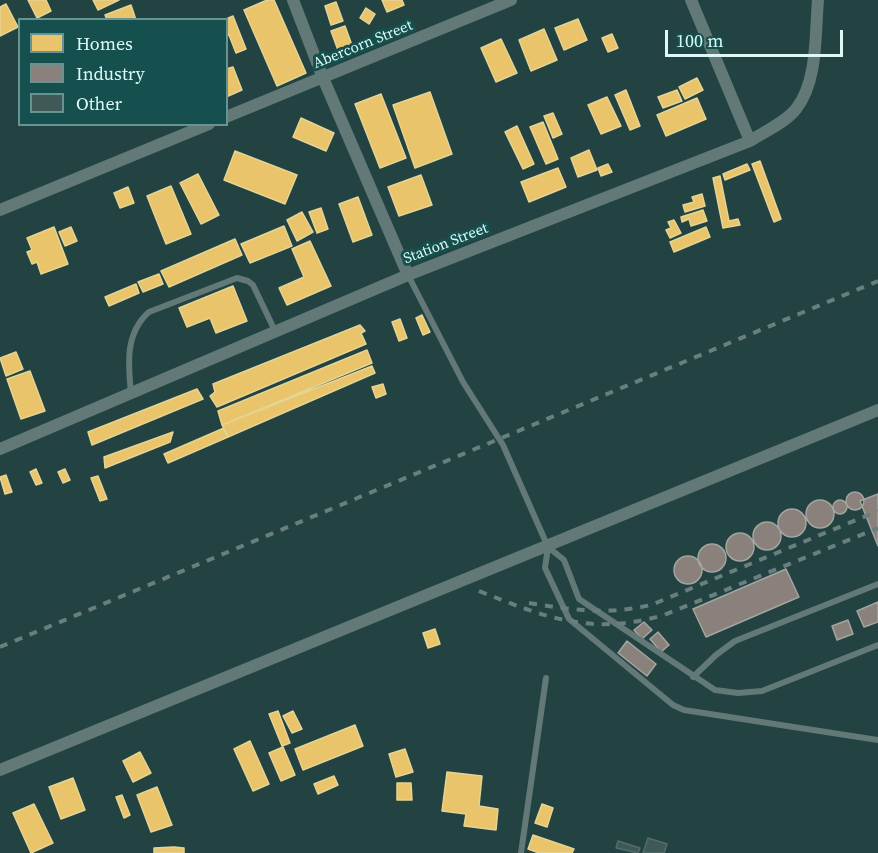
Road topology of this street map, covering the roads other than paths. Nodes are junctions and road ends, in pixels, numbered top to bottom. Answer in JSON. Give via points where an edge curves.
{"nodes":[{"id":1,"x":293,"y":0,"type":"edge"},
{"id":2,"x":511,"y":0,"type":"edge"},
{"id":3,"x":691,"y":0,"type":"edge"},
{"id":4,"x":818,"y":0,"type":"edge"},
{"id":5,"x":323,"y":78,"type":"junction"},
{"id":6,"x":228,"y":116,"type":"edge"},
{"id":7,"x":204,"y":126,"type":"edge"},
{"id":8,"x":750,"y":141,"type":"junction"},
{"id":9,"x":0,"y":210,"type":"edge"},
{"id":10,"x":408,"y":275,"type":"junction"},
{"id":11,"x":276,"y":332,"type":"junction"},
{"id":12,"x":131,"y":393,"type":"junction"},
{"id":13,"x":878,"y":410,"type":"edge"},
{"id":14,"x":0,"y":448,"type":"edge"},
{"id":15,"x":548,"y":547,"type":"junction"},
{"id":16,"x":878,"y":584,"type":"edge"},
{"id":17,"x":878,"y":645,"type":"edge"},
{"id":18,"x":693,"y":677,"type":"junction"},
{"id":19,"x":546,"y":678,"type":"dead end"},
{"id":20,"x":878,"y":740,"type":"edge"},
{"id":21,"x":0,"y":770,"type":"edge"},
{"id":22,"x":521,"y":853,"type":"edge"}],
"edges":[{"from":1,"to":5,"type":"street"},
{"from":2,"to":5,"type":"street","name":"Abercorn Street"},
{"from":3,"to":8,"type":"street"},
{"from":4,"to":8,"type":"street","name":"Station Street","via":[[805,95],[795,111]]},
{"from":5,"to":6,"type":"street","name":"Abercorn Street"},
{"from":5,"to":10,"type":"street"},
{"from":7,"to":9,"type":"street"},
{"from":8,"to":10,"type":"street","name":"Station Street"},
{"from":10,"to":11,"type":"street","name":"Station Street"},
{"from":10,"to":15,"type":"lane","via":[[463,382],[503,445]]},
{"from":11,"to":12,"type":"street","name":"Station Street"},
{"from":11,"to":12,"type":"lane","via":[[253,285],[237,278],[149,312],[141,319],[128,356]]},
{"from":12,"to":14,"type":"street","name":"Station Street"},
{"from":13,"to":15,"type":"street"},
{"from":15,"to":18,"type":"lane","via":[[564,560],[579,599]]},
{"from":15,"to":20,"type":"lane","via":[[544,568],[568,619],[672,705]]},
{"from":15,"to":21,"type":"street"},
{"from":16,"to":18,"type":"lane","via":[[735,641]]},
{"from":17,"to":18,"type":"lane","via":[[762,690],[715,690]]},
{"from":19,"to":22,"type":"lane"}]}
